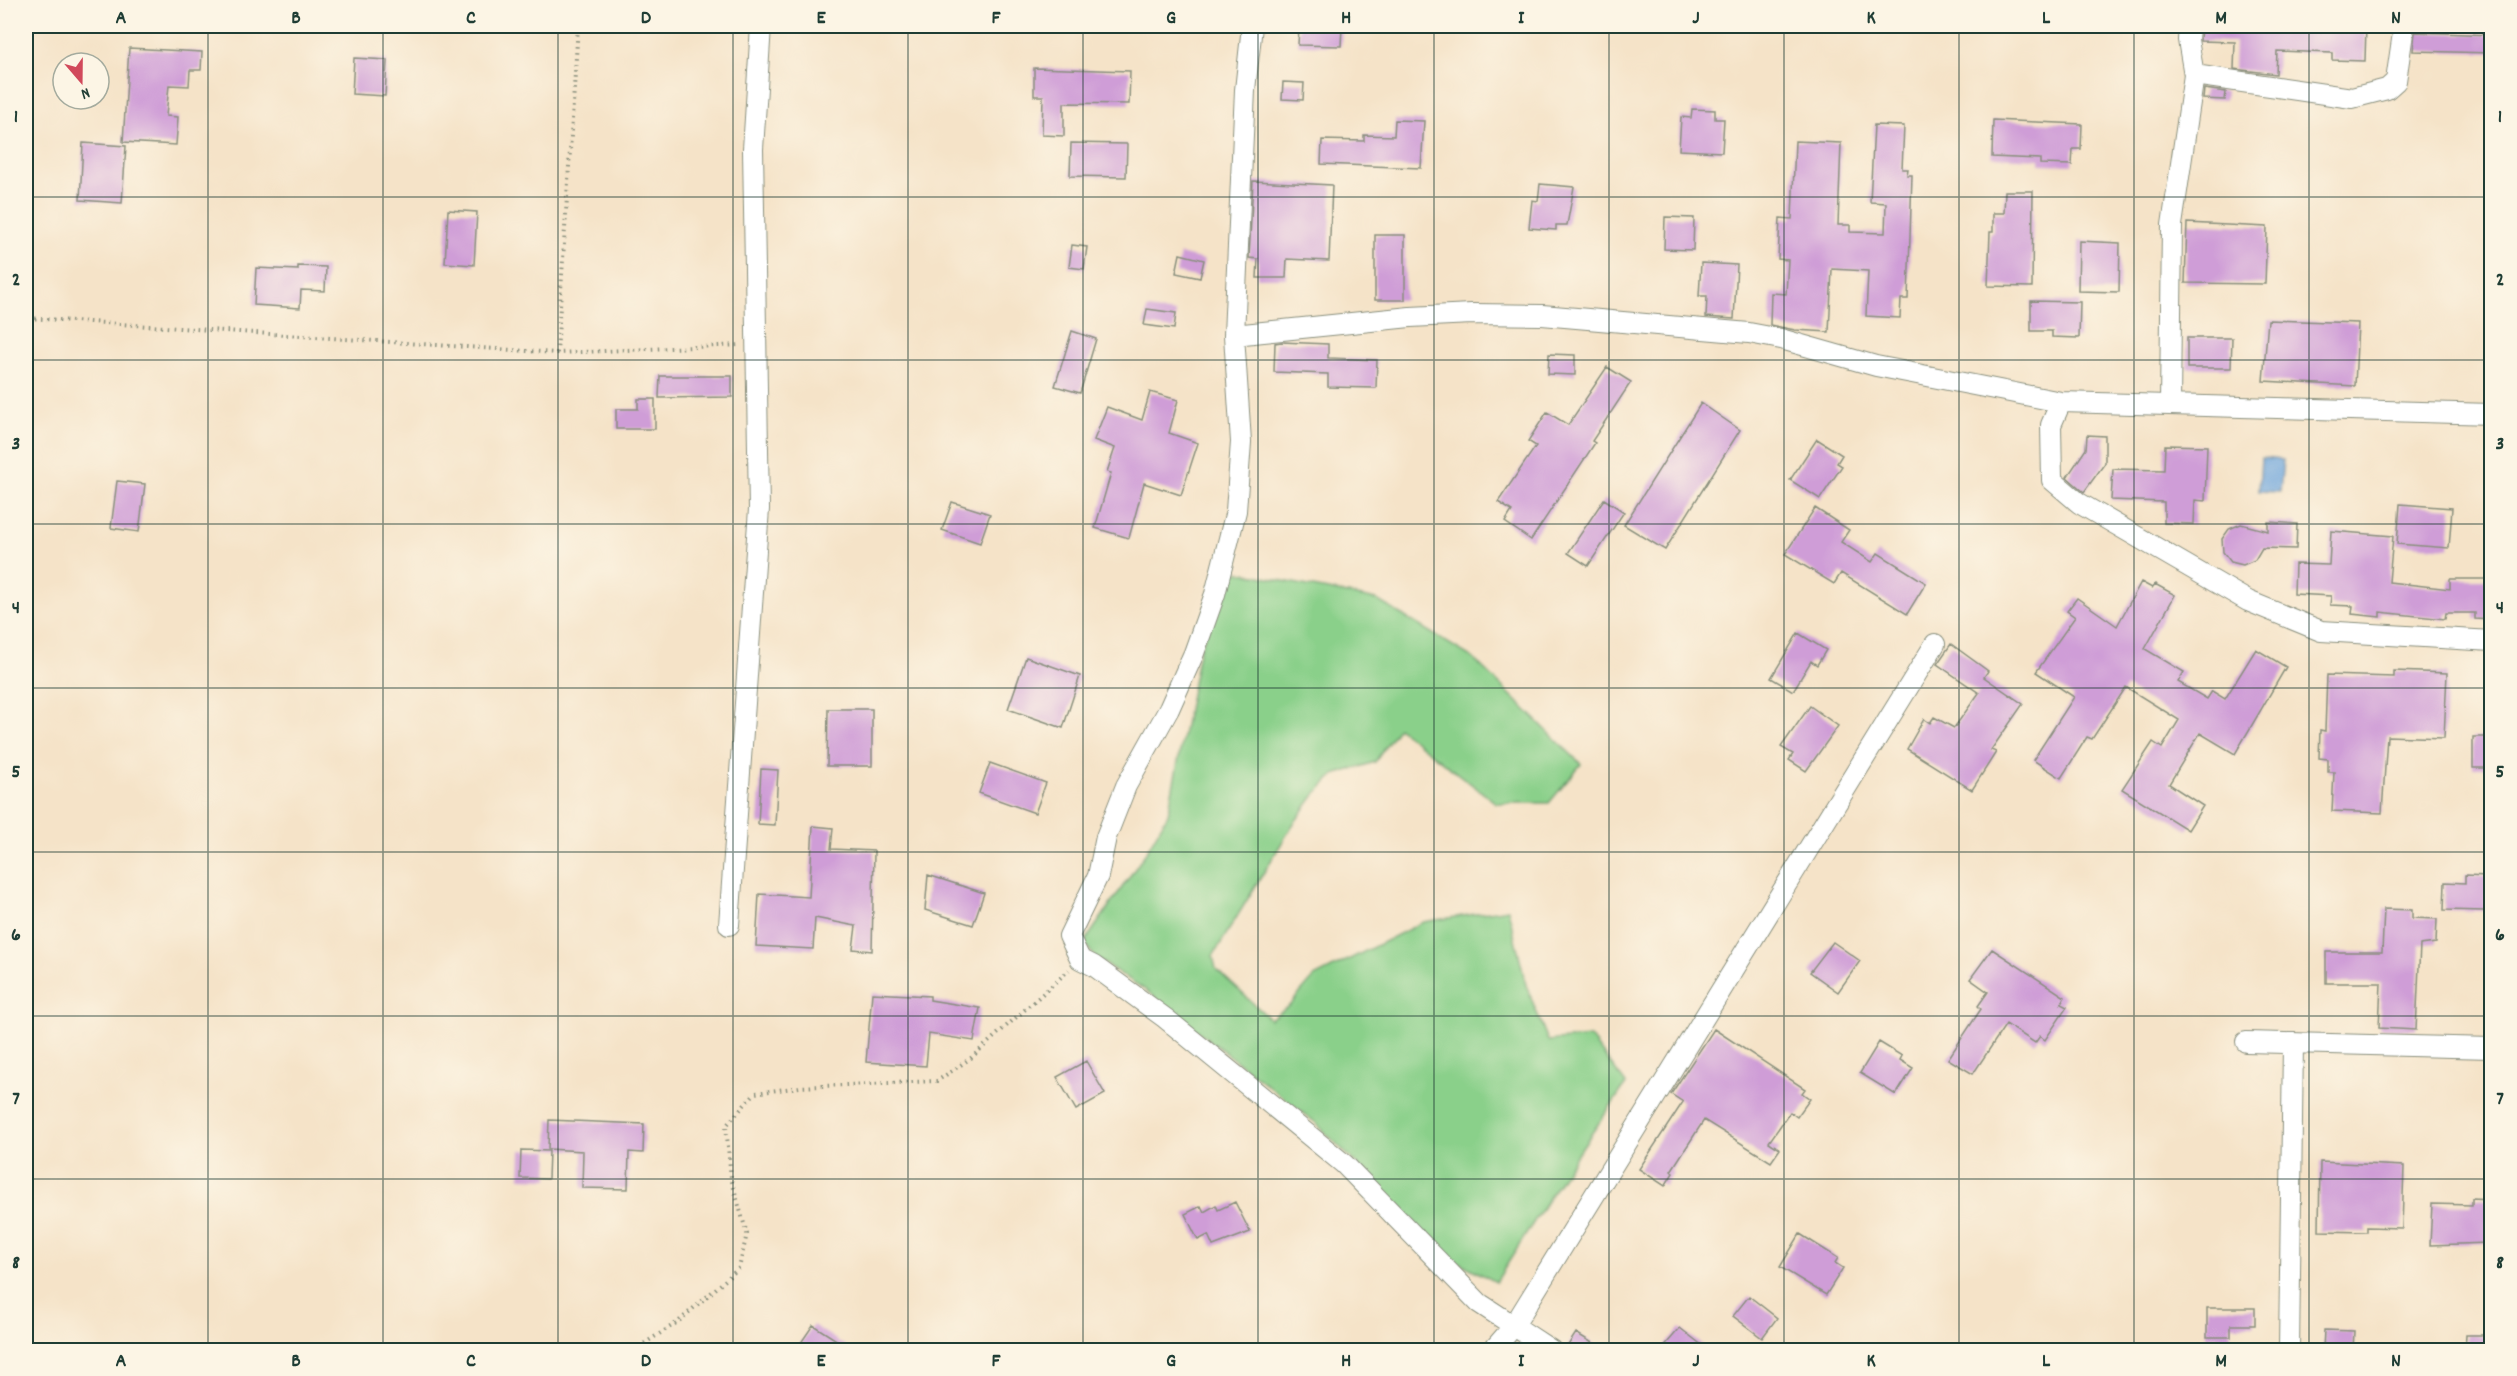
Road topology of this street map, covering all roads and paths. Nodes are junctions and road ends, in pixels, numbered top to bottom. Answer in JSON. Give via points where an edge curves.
{"nodes":[{"id":1,"x":578,"y":26,"type":"edge"},
{"id":2,"x":760,"y":26,"type":"edge"},
{"id":3,"x":1252,"y":26,"type":"edge"},
{"id":4,"x":2189,"y":26,"type":"edge"},
{"id":5,"x":2404,"y":26,"type":"edge"},
{"id":6,"x":2194,"y":75,"type":"junction"},
{"id":7,"x":29,"y":318,"type":"dead end"},
{"id":8,"x":1234,"y":335,"type":"junction"},
{"id":9,"x":756,"y":344,"type":"junction"},
{"id":10,"x":557,"y":354,"type":"junction"},
{"id":11,"x":2061,"y":402,"type":"junction"},
{"id":12,"x":2170,"y":405,"type":"junction"},
{"id":13,"x":2492,"y":414,"type":"edge"},
{"id":14,"x":2492,"y":641,"type":"edge"},
{"id":15,"x":1935,"y":644,"type":"dead end"},
{"id":16,"x":729,"y":925,"type":"dead end"},
{"id":17,"x":1080,"y":959,"type":"junction"},
{"id":18,"x":2246,"y":1042,"type":"dead end"},
{"id":19,"x":2293,"y":1043,"type":"junction"},
{"id":20,"x":2492,"y":1048,"type":"edge"},
{"id":21,"x":1513,"y":1327,"type":"junction"},
{"id":22,"x":634,"y":1350,"type":"edge"},
{"id":23,"x":1493,"y":1350,"type":"edge"},
{"id":24,"x":1551,"y":1350,"type":"edge"},
{"id":25,"x":2289,"y":1350,"type":"edge"}],
"edges":[{"from":1,"to":10,"type":"path"},
{"from":2,"to":9,"type":"street","via":[[753,149]]},
{"from":3,"to":8,"type":"street","via":[[1245,90]]},
{"from":4,"to":6,"type":"street","via":[[2187,40]]},
{"from":5,"to":6,"type":"street","via":[[2396,81],[2387,89],[2352,98]]},
{"from":6,"to":12,"type":"street","via":[[2172,225]]},
{"from":7,"to":10,"type":"path"},
{"from":8,"to":11,"type":"street","via":[[1410,317],[1554,316],[1760,335],[1876,366]]},
{"from":8,"to":17,"type":"street","via":[[1241,442],[1236,512],[1215,594],[1194,653],[1169,709],[1126,786],[1106,837],[1098,876],[1070,936]]},
{"from":9,"to":10,"type":"path"},
{"from":9,"to":16,"type":"street","via":[[759,509]]},
{"from":11,"to":12,"type":"street"},
{"from":11,"to":14,"type":"street","via":[[2051,425],[2052,480],[2079,503],[2248,601],[2321,631]]},
{"from":12,"to":13,"type":"street"},
{"from":15,"to":21,"type":"street"},
{"from":17,"to":21,"type":"street","via":[[1166,1018],[1310,1134],[1479,1303]]},
{"from":17,"to":22,"type":"path","via":[[970,1058],[938,1081],[800,1087],[756,1093],[726,1126],[731,1178],[747,1234],[738,1268],[678,1322]]},
{"from":18,"to":19,"type":"street"},
{"from":19,"to":20,"type":"street"},
{"from":19,"to":25,"type":"street"},
{"from":21,"to":23,"type":"street"},
{"from":21,"to":24,"type":"street"}]}
